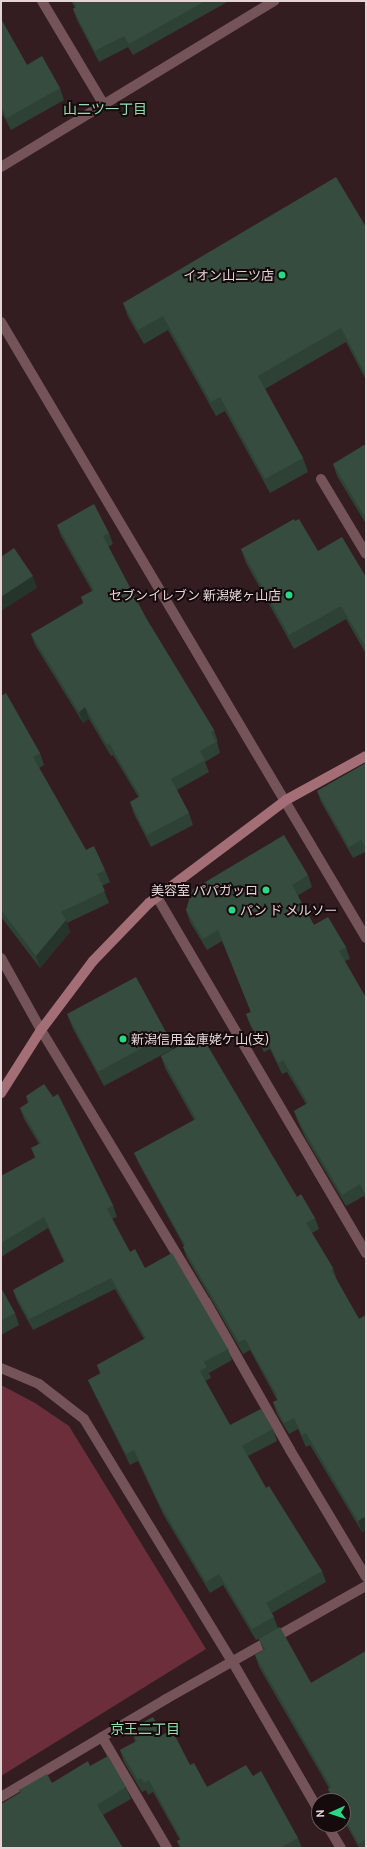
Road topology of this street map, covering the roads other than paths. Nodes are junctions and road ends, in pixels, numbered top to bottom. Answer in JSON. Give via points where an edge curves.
{"nodes":[{"id":1,"x":42,"y":1,"type":"edge"},
{"id":2,"x":274,"y":1,"type":"edge"},
{"id":3,"x":260,"y":4,"type":"edge"},
{"id":4,"x":104,"y":105,"type":"junction"},
{"id":5,"x":1,"y":167,"type":"edge"},
{"id":6,"x":1,"y":322,"type":"edge"},
{"id":7,"x":320,"y":479,"type":"dead end"},
{"id":8,"x":366,"y":554,"type":"edge"},
{"id":9,"x":366,"y":756,"type":"edge"},
{"id":10,"x":286,"y":800,"type":"junction"},
{"id":11,"x":157,"y":897,"type":"junction"},
{"id":12,"x":366,"y":938,"type":"edge"},
{"id":13,"x":1,"y":958,"type":"edge"},
{"id":14,"x":41,"y":1030,"type":"junction"},
{"id":15,"x":1,"y":1093,"type":"edge"},
{"id":16,"x":366,"y":1254,"type":"edge"},
{"id":17,"x":1,"y":1368,"type":"edge"},
{"id":18,"x":366,"y":1577,"type":"edge"},
{"id":19,"x":366,"y":1586,"type":"edge"},
{"id":20,"x":232,"y":1662,"type":"junction"},
{"id":21,"x":102,"y":1737,"type":"junction"},
{"id":22,"x":1,"y":1797,"type":"edge"},
{"id":23,"x":311,"y":1797,"type":"edge"},
{"id":24,"x":332,"y":1833,"type":"edge"},
{"id":25,"x":167,"y":1848,"type":"edge"},
{"id":26,"x":341,"y":1848,"type":"edge"}],
"edges":[{"from":1,"to":4,"type":"street"},
{"from":2,"to":3,"type":"street"},
{"from":3,"to":4,"type":"street"},
{"from":4,"to":5,"type":"street"},
{"from":6,"to":10,"type":"street","via":[[105,501]]},
{"from":7,"to":8,"type":"street"},
{"from":9,"to":10,"type":"street"},
{"from":10,"to":11,"type":"street"},
{"from":10,"to":12,"type":"street"},
{"from":11,"to":14,"type":"street","via":[[94,961]]},
{"from":11,"to":16,"type":"street"},
{"from":13,"to":14,"type":"street"},
{"from":14,"to":15,"type":"street"},
{"from":14,"to":18,"type":"street","via":[[206,1302]]},
{"from":17,"to":20,"type":"street","via":[[39,1384],[84,1419]]},
{"from":19,"to":20,"type":"street"},
{"from":20,"to":21,"type":"street"},
{"from":20,"to":23,"type":"street"},
{"from":21,"to":22,"type":"street"},
{"from":21,"to":25,"type":"street"},
{"from":24,"to":26,"type":"street"}]}
